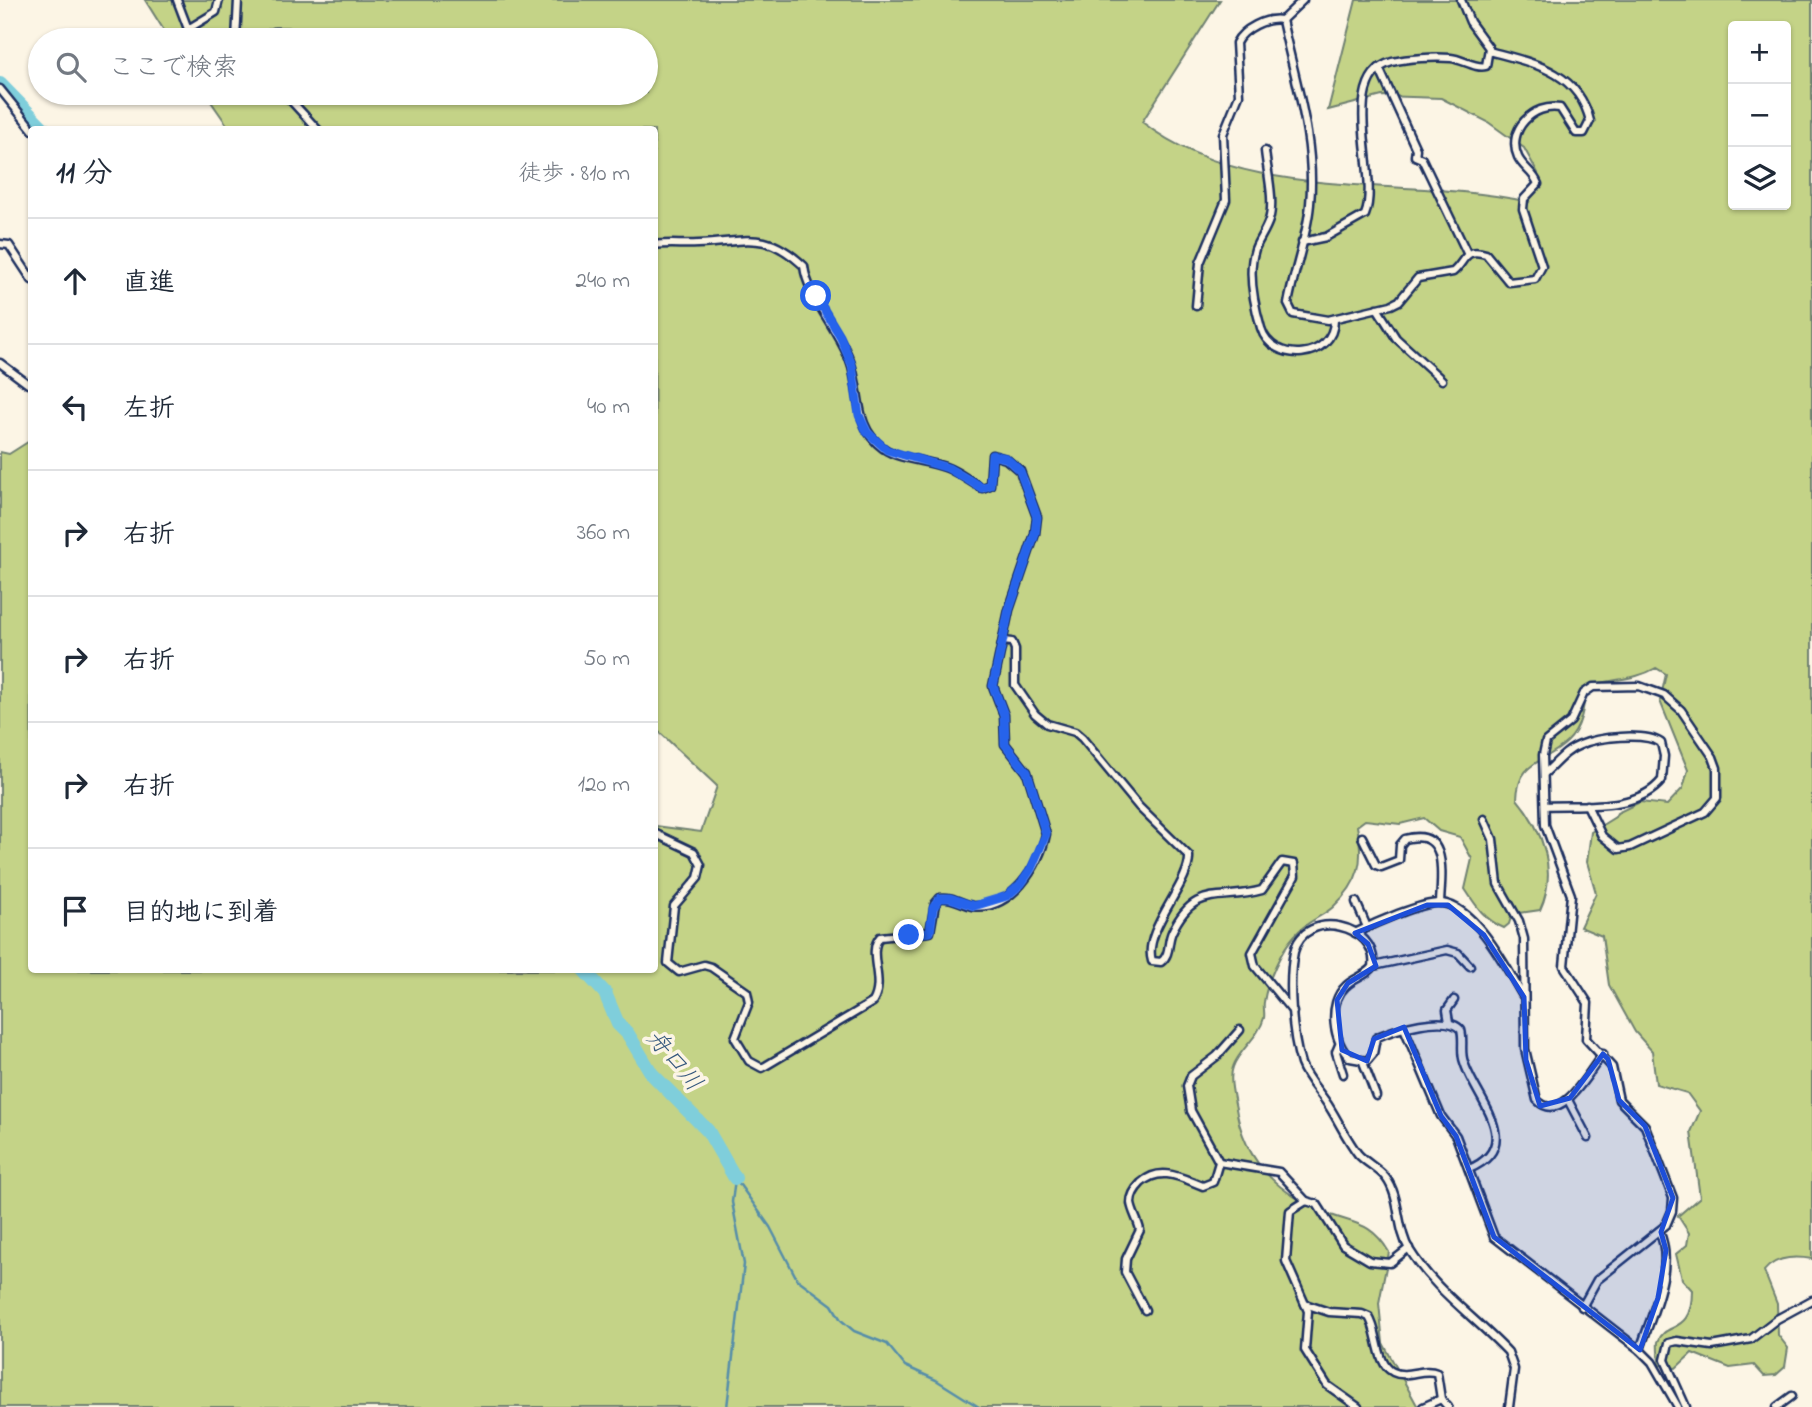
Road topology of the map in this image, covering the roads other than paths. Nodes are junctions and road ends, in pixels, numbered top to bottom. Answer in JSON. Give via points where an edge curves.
{"nodes":[{"id":1,"x":177,"y":0,"type":"edge"},
{"id":2,"x":219,"y":0,"type":"edge"},
{"id":3,"x":237,"y":0,"type":"edge"},
{"id":4,"x":1303,"y":0,"type":"edge"},
{"id":5,"x":1461,"y":0,"type":"edge"},
{"id":6,"x":1282,"y":20,"type":"junction"},
{"id":7,"x":188,"y":28,"type":"edge"},
{"id":8,"x":190,"y":28,"type":"edge"},
{"id":9,"x":236,"y":28,"type":"edge"},
{"id":10,"x":1489,"y":51,"type":"junction"},
{"id":11,"x":1380,"y":68,"type":"junction"},
{"id":12,"x":0,"y":89,"type":"edge"},
{"id":13,"x":295,"y":105,"type":"edge"},
{"id":14,"x":30,"y":126,"type":"edge"},
{"id":15,"x":314,"y":126,"type":"edge"},
{"id":16,"x":1265,"y":151,"type":"dead end"},
{"id":17,"x":1302,"y":242,"type":"junction"},
{"id":18,"x":0,"y":244,"type":"edge"},
{"id":19,"x":658,"y":245,"type":"edge"},
{"id":20,"x":1468,"y":253,"type":"junction"},
{"id":21,"x":28,"y":274,"type":"edge"},
{"id":22,"x":1196,"y":306,"type":"dead end"},
{"id":23,"x":1377,"y":308,"type":"junction"},
{"id":24,"x":1334,"y":318,"type":"junction"},
{"id":25,"x":0,"y":363,"type":"edge"},
{"id":26,"x":1442,"y":380,"type":"dead end"},
{"id":27,"x":28,"y":384,"type":"edge"},
{"id":28,"x":1003,"y":641,"type":"junction"},
{"id":29,"x":1545,"y":773,"type":"junction"},
{"id":30,"x":1587,"y":805,"type":"junction"},
{"id":31,"x":1545,"y":806,"type":"junction"},
{"id":32,"x":1484,"y":819,"type":"dead end"},
{"id":33,"x":658,"y":836,"type":"edge"},
{"id":34,"x":1362,"y":837,"type":"dead end"},
{"id":35,"x":1356,"y":902,"type":"dead end"},
{"id":36,"x":1440,"y":903,"type":"junction"},
{"id":37,"x":1367,"y":928,"type":"junction"},
{"id":38,"x":1355,"y":933,"type":"junction"},
{"id":39,"x":1374,"y":966,"type":"junction"},
{"id":40,"x":1470,"y":966,"type":"dead end"},
{"id":41,"x":1524,"y":997,"type":"junction"},
{"id":42,"x":1454,"y":1000,"type":"dead end"},
{"id":43,"x":1293,"y":1012,"type":"junction"},
{"id":44,"x":1449,"y":1022,"type":"junction"},
{"id":45,"x":1404,"y":1028,"type":"junction"},
{"id":46,"x":1240,"y":1030,"type":"dead end"},
{"id":47,"x":1339,"y":1045,"type":"junction"},
{"id":48,"x":1603,"y":1054,"type":"junction"},
{"id":49,"x":1363,"y":1062,"type":"junction"},
{"id":50,"x":1343,"y":1074,"type":"dead end"},
{"id":51,"x":1376,"y":1096,"type":"dead end"},
{"id":52,"x":1568,"y":1100,"type":"junction"},
{"id":53,"x":1588,"y":1138,"type":"dead end"},
{"id":54,"x":1219,"y":1162,"type":"junction"},
{"id":55,"x":1469,"y":1169,"type":"junction"},
{"id":56,"x":1306,"y":1201,"type":"junction"},
{"id":57,"x":1659,"y":1231,"type":"junction"},
{"id":58,"x":1409,"y":1248,"type":"junction"},
{"id":59,"x":1812,"y":1300,"type":"edge"},
{"id":60,"x":1305,"y":1304,"type":"junction"},
{"id":61,"x":1582,"y":1307,"type":"junction"},
{"id":62,"x":1145,"y":1310,"type":"dead end"},
{"id":63,"x":1640,"y":1350,"type":"junction"},
{"id":64,"x":1792,"y":1396,"type":"dead end"},
{"id":65,"x":1441,"y":1399,"type":"junction"},
{"id":66,"x":1358,"y":1407,"type":"edge"},
{"id":67,"x":1423,"y":1407,"type":"edge"},
{"id":68,"x":1448,"y":1407,"type":"edge"},
{"id":69,"x":1509,"y":1407,"type":"edge"},
{"id":70,"x":1678,"y":1407,"type":"edge"},
{"id":71,"x":1686,"y":1407,"type":"edge"},
{"id":72,"x":1777,"y":1407,"type":"edge"}],
"edges":[{"from":1,"to":7,"type":"street"},
{"from":2,"to":8,"type":"street","via":[[216,12]]},
{"from":3,"to":9,"type":"street"},
{"from":4,"to":6,"type":"street"},
{"from":5,"to":10,"type":"street"},
{"from":6,"to":17,"type":"street","via":[[1309,139],[1311,195]]},
{"from":6,"to":22,"type":"street","via":[[1266,20],[1236,43],[1239,95],[1223,134],[1226,200],[1200,263]]},
{"from":10,"to":11,"type":"street","via":[[1485,68],[1452,58],[1400,61]]},
{"from":10,"to":20,"type":"street","via":[[1557,73],[1579,94],[1590,121],[1584,132],[1576,133],[1560,108],[1540,110],[1524,120],[1516,138],[1518,158],[1538,184],[1523,204],[1542,266],[1535,279],[1509,282],[1486,254]]},
{"from":11,"to":17,"type":"street","via":[[1367,86],[1363,117],[1369,167],[1367,211],[1353,225]]},
{"from":11,"to":20,"type":"street","via":[[1416,149],[1415,156],[1422,159]]},
{"from":12,"to":14,"type":"street"},
{"from":13,"to":15,"type":"street"},
{"from":16,"to":24,"type":"street","via":[[1270,218],[1255,250],[1252,270],[1252,291],[1265,340],[1284,352],[1311,352],[1324,343],[1334,328]]},
{"from":17,"to":24,"type":"street","via":[[1290,309],[1300,316]]},
{"from":18,"to":21,"type":"street","via":[[9,245]]},
{"from":19,"to":28,"type":"street","via":[[740,238],[773,244],[804,267],[804,281],[844,345],[855,376],[860,418],[878,443],[897,455],[948,468],[982,488],[990,485],[992,455],[1006,458],[1020,471],[1037,526]]},
{"from":20,"to":23,"type":"street","via":[[1453,272],[1418,278],[1399,300]]},
{"from":23,"to":24,"type":"street"},
{"from":23,"to":26,"type":"street","via":[[1396,338]]},
{"from":25,"to":27,"type":"street"},
{"from":28,"to":33,"type":"street","via":[[993,686],[1004,715],[1005,744],[1027,772],[1045,826],[1045,841],[1036,862],[1007,896],[974,906],[940,898],[933,908],[930,932],[880,937],[874,951],[879,984],[873,1002],[783,1058],[757,1067],[740,1047],[736,1034],[749,1002],[741,986],[704,965],[679,972],[670,967],[674,906],[698,878],[701,864],[694,852]]},
{"from":28,"to":43,"type":"street","via":[[1014,644],[1015,685],[1040,720],[1082,738],[1139,807],[1189,856],[1186,874],[1166,906],[1152,961],[1166,957],[1169,938],[1189,906],[1207,896],[1262,890],[1282,862],[1294,864],[1295,876],[1252,953],[1255,966]]},
{"from":29,"to":30,"type":"street","via":[[1564,754],[1585,743],[1640,736],[1661,743],[1665,767],[1659,785],[1635,797]]},
{"from":29,"to":30,"type":"street","via":[[1546,741],[1571,721],[1588,690],[1599,687],[1639,686],[1671,700],[1713,757],[1717,792],[1713,805],[1642,841],[1618,849],[1602,836]]},
{"from":29,"to":31,"type":"street"},
{"from":30,"to":31,"type":"street"},
{"from":31,"to":48,"type":"street","via":[[1546,832],[1571,895],[1563,966],[1588,1003],[1586,1039]]},
{"from":32,"to":41,"type":"street","via":[[1493,839],[1498,884],[1524,939]]},
{"from":34,"to":36,"type":"street","via":[[1381,867],[1399,860],[1399,845],[1405,839],[1434,844],[1441,855]]},
{"from":35,"to":37,"type":"street"},
{"from":36,"to":37,"type":"street"},
{"from":36,"to":41,"type":"street","via":[[1475,925]]},
{"from":37,"to":38,"type":"street"},
{"from":38,"to":39,"type":"street","via":[[1368,944]]},
{"from":38,"to":43,"type":"street","via":[[1328,924],[1300,937],[1293,956]]},
{"from":39,"to":40,"type":"street","via":[[1447,950],[1458,953]]},
{"from":39,"to":47,"type":"street","via":[[1345,987],[1337,1000]]},
{"from":41,"to":52,"type":"street","via":[[1525,1049],[1537,1100],[1546,1106]]},
{"from":42,"to":44,"type":"street","via":[[1447,1010]]},
{"from":43,"to":58,"type":"street","via":[[1304,1070],[1356,1152],[1387,1180]]},
{"from":44,"to":45,"type":"street"},
{"from":44,"to":55,"type":"street","via":[[1461,1030],[1462,1059],[1495,1129],[1490,1153]]},
{"from":45,"to":49,"type":"street","via":[[1376,1038],[1373,1054]]},
{"from":45,"to":55,"type":"street"},
{"from":46,"to":54,"type":"street","via":[[1191,1076],[1187,1086],[1191,1111]]},
{"from":47,"to":49,"type":"street","via":[[1350,1058]]},
{"from":47,"to":50,"type":"street","via":[[1336,1052]]},
{"from":48,"to":52,"type":"street"},
{"from":48,"to":57,"type":"street","via":[[1612,1067],[1619,1100],[1645,1126],[1671,1188],[1670,1220]]},
{"from":49,"to":51,"type":"street"},
{"from":52,"to":53,"type":"street"},
{"from":54,"to":56,"type":"street","via":[[1279,1172]]},
{"from":54,"to":62,"type":"street","via":[[1208,1186],[1160,1173],[1142,1182],[1132,1195],[1140,1230],[1125,1272]]},
{"from":55,"to":61,"type":"street","via":[[1494,1237]]},
{"from":56,"to":58,"type":"street","via":[[1323,1208],[1338,1240],[1370,1261],[1390,1263]]},
{"from":56,"to":60,"type":"street","via":[[1290,1211],[1285,1252],[1287,1268]]},
{"from":57,"to":61,"type":"street","via":[[1597,1280]]},
{"from":57,"to":63,"type":"street","via":[[1666,1250],[1664,1266]]},
{"from":58,"to":69,"type":"street","via":[[1444,1294],[1508,1352],[1514,1369]]},
{"from":59,"to":71,"type":"street","via":[[1751,1339],[1712,1346],[1669,1343],[1665,1360]]},
{"from":60,"to":65,"type":"street","via":[[1369,1317],[1388,1368],[1402,1374],[1433,1371],[1439,1376]]},
{"from":60,"to":66,"type":"street","via":[[1303,1345],[1312,1365],[1327,1385]]},
{"from":61,"to":63,"type":"street"},
{"from":63,"to":70,"type":"street"},
{"from":64,"to":72,"type":"street"},
{"from":65,"to":67,"type":"street"},
{"from":65,"to":68,"type":"street"}]}
